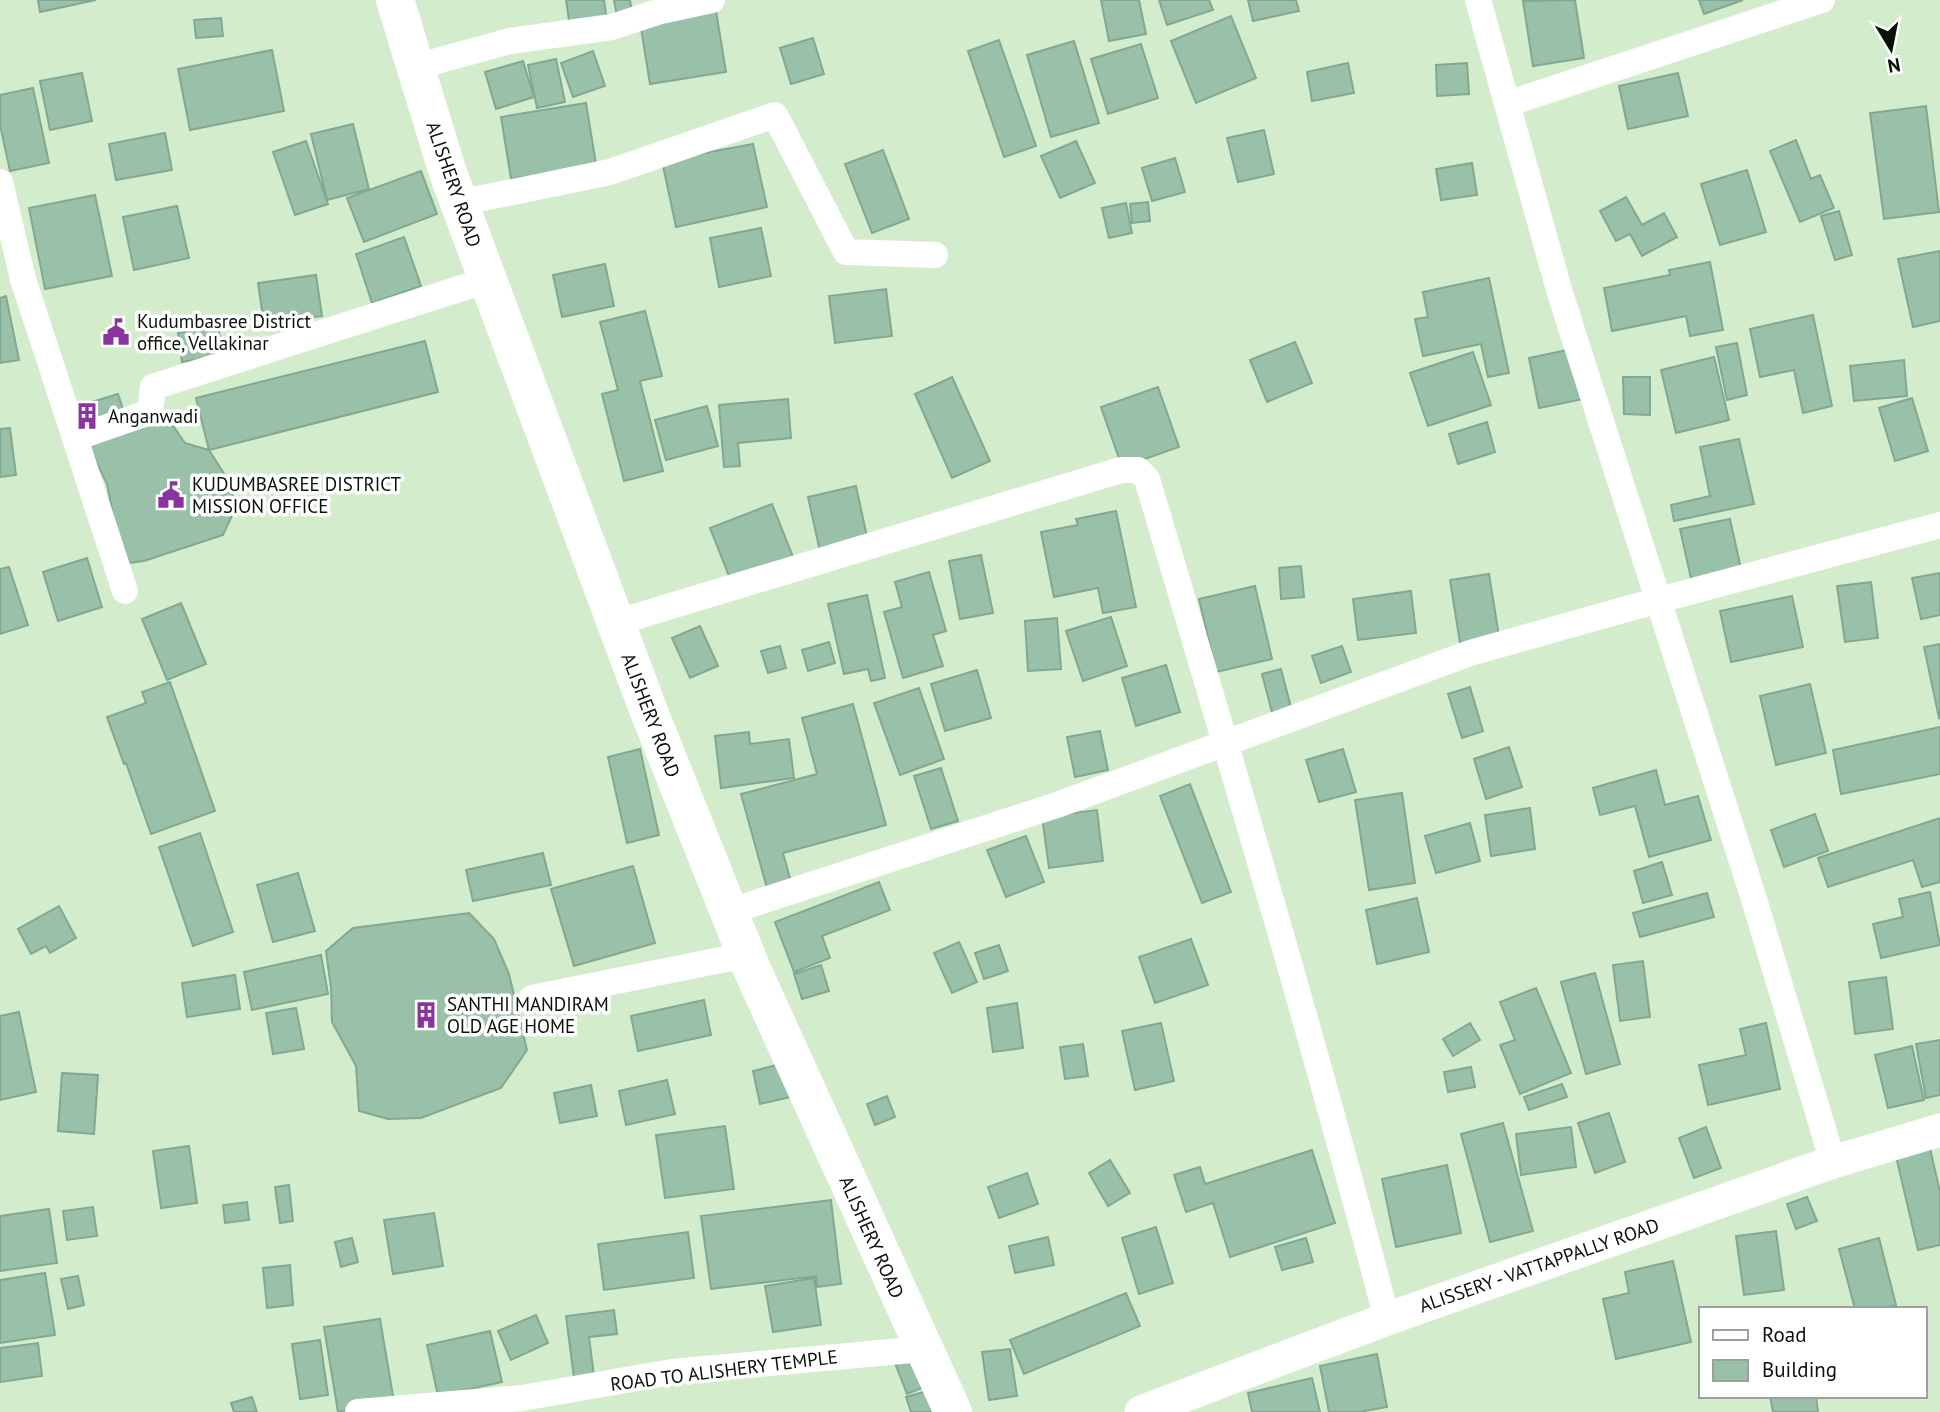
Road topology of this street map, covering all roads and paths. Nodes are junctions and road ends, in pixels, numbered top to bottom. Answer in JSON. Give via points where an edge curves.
{"nodes":[{"id":1,"x":395,"y":0,"type":"edge"},
{"id":2,"x":712,"y":0,"type":"edge"},
{"id":3,"x":1478,"y":0,"type":"edge"},
{"id":4,"x":1822,"y":0,"type":"edge"},
{"id":5,"x":415,"y":67,"type":"junction"},
{"id":6,"x":1507,"y":104,"type":"junction"},
{"id":7,"x":0,"y":182,"type":"edge"},
{"id":8,"x":459,"y":203,"type":"junction"},
{"id":9,"x":935,"y":255,"type":"dead end"},
{"id":10,"x":487,"y":280,"type":"junction"},
{"id":11,"x":11,"y":282,"type":"edge"},
{"id":12,"x":75,"y":438,"type":"junction"},
{"id":13,"x":1940,"y":525,"type":"edge"},
{"id":14,"x":125,"y":591,"type":"dead end"},
{"id":15,"x":1659,"y":600,"type":"junction"},
{"id":16,"x":615,"y":623,"type":"junction"},
{"id":17,"x":1226,"y":743,"type":"junction"},
{"id":18,"x":728,"y":912,"type":"junction"},
{"id":19,"x":746,"y":955,"type":"junction"},
{"id":20,"x":532,"y":998,"type":"dead end"},
{"id":21,"x":1940,"y":1130,"type":"edge"},
{"id":22,"x":1833,"y":1162,"type":"junction"},
{"id":23,"x":1387,"y":1319,"type":"junction"},
{"id":24,"x":923,"y":1349,"type":"junction"},
{"id":25,"x":524,"y":1405,"type":"edge"},
{"id":26,"x":358,"y":1412,"type":"edge"},
{"id":27,"x":953,"y":1412,"type":"edge"},
{"id":28,"x":1141,"y":1412,"type":"edge"}],
"edges":[{"from":1,"to":5,"type":"main road","name":"ALISHERY ROAD"},
{"from":2,"to":5,"type":"street","via":[[612,27],[510,41]]},
{"from":3,"to":6,"type":"street"},
{"from":4,"to":6,"type":"street"},
{"from":5,"to":8,"type":"main road","name":"ALISHERY ROAD"},
{"from":6,"to":15,"type":"street","via":[[1560,293]]},
{"from":7,"to":11,"type":"street"},
{"from":8,"to":9,"type":"street","via":[[610,172],[775,115],[846,252]]},
{"from":8,"to":10,"type":"main road","name":"ALISHERY ROAD"},
{"from":10,"to":12,"type":"street","via":[[153,387],[150,412]]},
{"from":10,"to":16,"type":"main road","name":"ALISHERY ROAD"},
{"from":11,"to":12,"type":"street"},
{"from":12,"to":14,"type":"street"},
{"from":13,"to":15,"type":"street"},
{"from":15,"to":17,"type":"street","via":[[1470,653]]},
{"from":15,"to":22,"type":"street"},
{"from":16,"to":17,"type":"street","via":[[1121,470],[1138,470],[1147,479]]},
{"from":16,"to":18,"type":"main road","name":"ALISHERY ROAD"},
{"from":17,"to":18,"type":"street","via":[[1057,805]]},
{"from":17,"to":23,"type":"street"},
{"from":18,"to":19,"type":"main road","name":"ALISHERY ROAD"},
{"from":19,"to":20,"type":"street"},
{"from":19,"to":24,"type":"main road","name":"ALISHERY ROAD"},
{"from":21,"to":22,"type":"street","name":"ALISSERY - VATTAPPALLY ROAD"},
{"from":22,"to":23,"type":"street","name":"ALISSERY - VATTAPPALLY ROAD"},
{"from":23,"to":28,"type":"street","name":"ALISSERY - VATTAPPALLY ROAD"},
{"from":24,"to":25,"type":"street","name":"ROAD TO ALISHERY TEMPLE","via":[[672,1372]]},
{"from":24,"to":27,"type":"main road","name":"ALISHERY ROAD"},
{"from":25,"to":26,"type":"street","name":"ROAD TO ALISHERY TEMPLE"}]}
